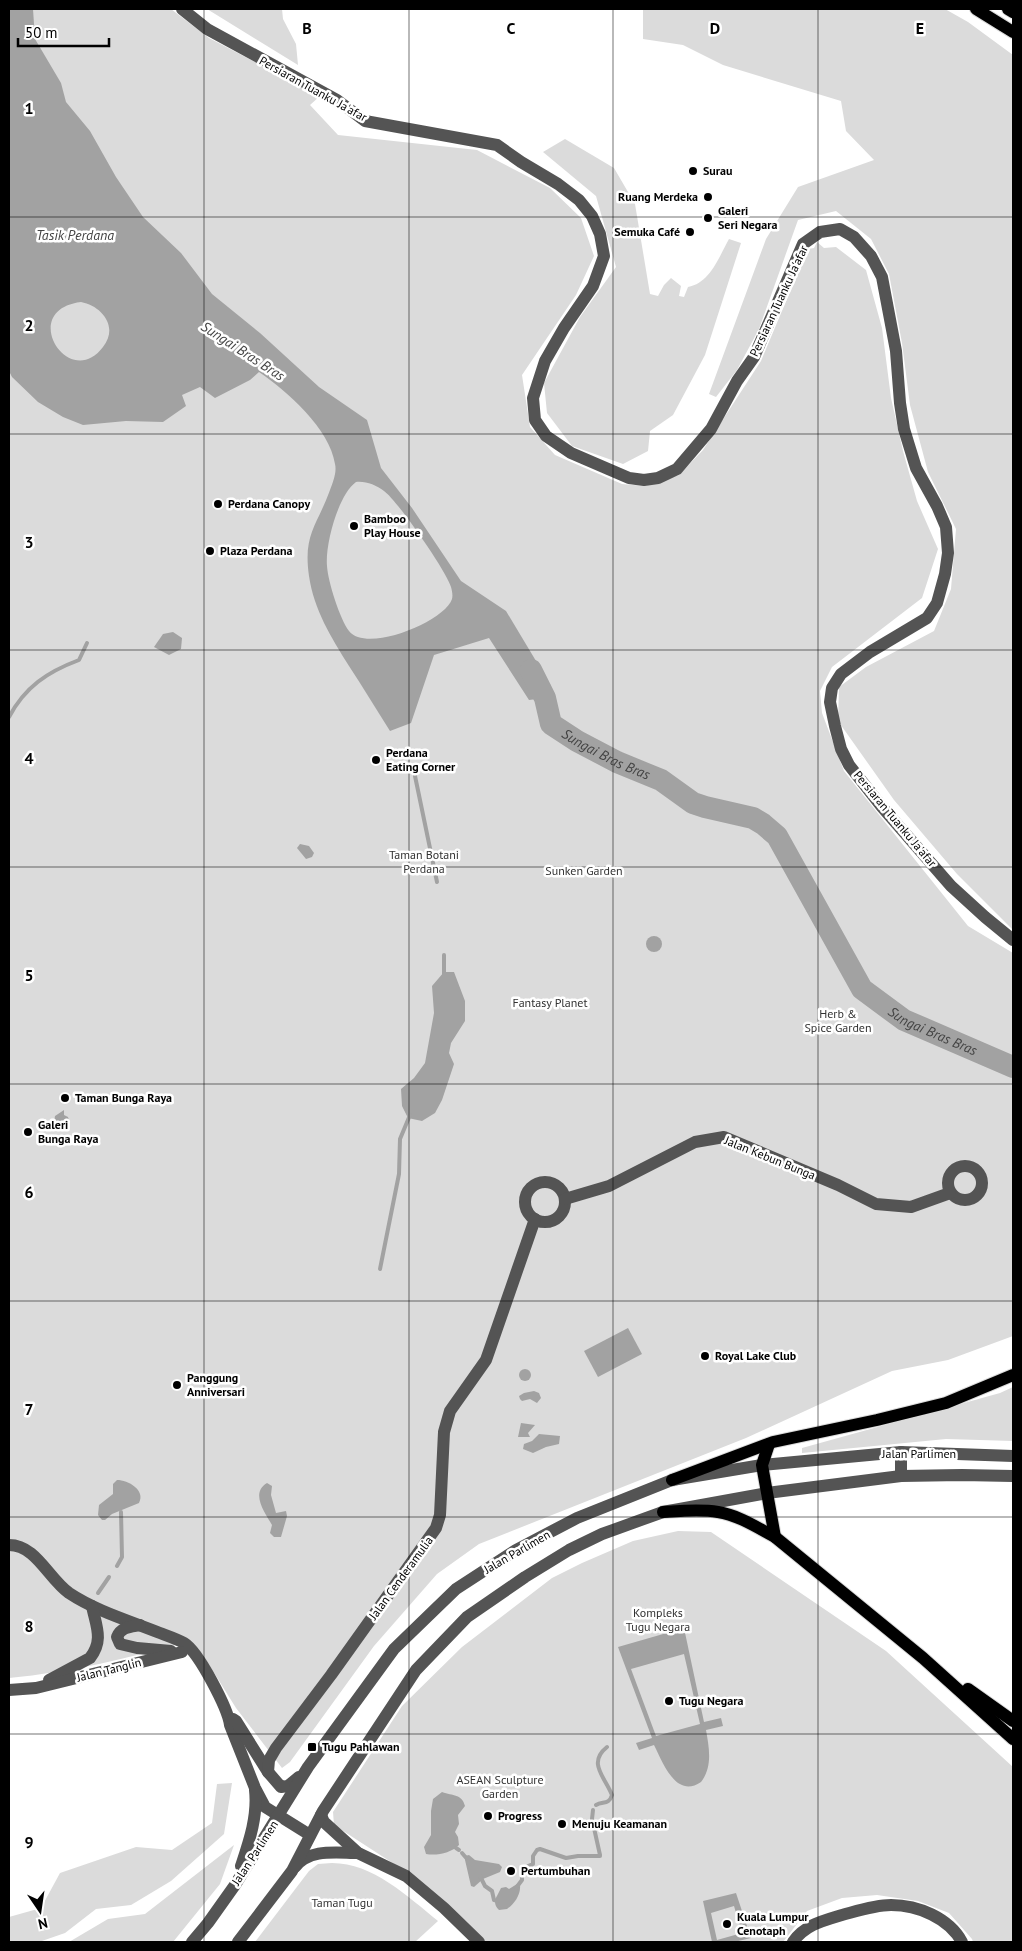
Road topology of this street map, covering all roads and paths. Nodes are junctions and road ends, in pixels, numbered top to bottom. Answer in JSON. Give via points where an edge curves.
{"nodes":[{"id":1,"x":182,"y":9,"type":"edge"},
{"id":2,"x":976,"y":9,"type":"edge"},
{"id":3,"x":1008,"y":9,"type":"edge"},
{"id":4,"x":1013,"y":12,"type":"edge"},
{"id":5,"x":1013,"y":32,"type":"edge"},
{"id":6,"x":1013,"y":940,"type":"edge"},
{"id":7,"x":950,"y":1193,"type":"dead end"},
{"id":8,"x":565,"y":1199,"type":"junction"},
{"id":9,"x":535,"y":1219,"type":"junction"},
{"id":10,"x":1013,"y":1375,"type":"edge"},
{"id":11,"x":769,"y":1444,"type":"junction"},
{"id":12,"x":901,"y":1452,"type":"junction"},
{"id":13,"x":1013,"y":1456,"type":"edge"},
{"id":14,"x":762,"y":1465,"type":"junction"},
{"id":15,"x":901,"y":1476,"type":"junction"},
{"id":16,"x":1013,"y":1476,"type":"edge"},
{"id":17,"x":672,"y":1480,"type":"junction"},
{"id":18,"x":767,"y":1493,"type":"junction"},
{"id":19,"x":663,"y":1512,"type":"junction"},
{"id":20,"x":775,"y":1537,"type":"junction"},
{"id":21,"x":9,"y":1545,"type":"edge"},
{"id":22,"x":92,"y":1606,"type":"junction"},
{"id":23,"x":140,"y":1625,"type":"junction"},
{"id":24,"x":187,"y":1652,"type":"junction"},
{"id":25,"x":923,"y":1658,"type":"junction"},
{"id":26,"x":36,"y":1688,"type":"junction"},
{"id":27,"x":9,"y":1690,"type":"edge"},
{"id":28,"x":229,"y":1716,"type":"junction"},
{"id":29,"x":1013,"y":1721,"type":"edge"},
{"id":30,"x":1013,"y":1739,"type":"edge"},
{"id":31,"x":250,"y":1745,"type":"junction"},
{"id":32,"x":276,"y":1748,"type":"junction"},
{"id":33,"x":308,"y":1767,"type":"junction"},
{"id":34,"x":268,"y":1772,"type":"junction"},
{"id":35,"x":254,"y":1788,"type":"junction"},
{"id":36,"x":321,"y":1815,"type":"junction"},
{"id":37,"x":279,"y":1816,"type":"junction"},
{"id":38,"x":310,"y":1835,"type":"junction"},
{"id":39,"x":358,"y":1853,"type":"junction"},
{"id":40,"x":292,"y":1871,"type":"junction"},
{"id":41,"x":235,"y":1885,"type":"junction"},
{"id":42,"x":192,"y":1942,"type":"edge"},
{"id":43,"x":238,"y":1942,"type":"edge"},
{"id":44,"x":479,"y":1942,"type":"edge"},
{"id":45,"x":793,"y":1942,"type":"edge"},
{"id":46,"x":962,"y":1942,"type":"edge"}],
"edges":[{"from":1,"to":6,"type":"street","name":"Persiaran Tuanku Ja'afar","via":[[207,29],[337,100],[365,120],[497,145],[579,200],[592,216],[604,256],[593,286],[545,361],[533,398],[536,420],[546,436],[556,444],[628,478],[658,478],[677,469],[711,429],[754,357],[803,244],[820,232],[840,230],[854,237],[882,277],[896,351],[906,436],[916,468],[946,527],[948,553],[937,603],[927,618],[870,652],[841,674],[832,688],[830,702],[835,726],[849,765],[882,807],[951,886]]},
{"from":2,"to":5,"type":"main road"},
{"from":3,"to":4,"type":"main road"},
{"from":7,"to":8,"type":"street","name":"Jalan Kebun Bunga","via":[[911,1207],[876,1204],[838,1184],[724,1137],[696,1142],[609,1186]]},
{"from":8,"to":9,"type":"street","via":[[559,1216],[543,1222]]},
{"from":8,"to":9,"type":"street","via":[[554,1184],[542,1182],[532,1186],[525,1201],[527,1211]]},
{"from":9,"to":32,"type":"street","name":"Jalan Cenderamulia","via":[[486,1360],[450,1411],[444,1432],[440,1515],[436,1528]]},
{"from":10,"to":11,"type":"main road","via":[[946,1402]]},
{"from":11,"to":14,"type":"main road"},
{"from":11,"to":17,"type":"main road"},
{"from":12,"to":13,"type":"street","name":"Jalan Parlimen"},
{"from":12,"to":14,"type":"street","name":"Jalan Parlimen"},
{"from":12,"to":15,"type":"street"},
{"from":14,"to":17,"type":"street","name":"Jalan Parlimen"},
{"from":14,"to":18,"type":"main road"},
{"from":15,"to":16,"type":"street","name":"Jalan Parlimen"},
{"from":15,"to":18,"type":"street","name":"Jalan Parlimen"},
{"from":17,"to":33,"type":"street","name":"Jalan Parlimen","via":[[577,1518],[516,1550],[456,1589],[394,1649]]},
{"from":18,"to":19,"type":"street","name":"Jalan Parlimen"},
{"from":18,"to":20,"type":"main road"},
{"from":19,"to":20,"type":"main road","via":[[720,1512]]},
{"from":19,"to":36,"type":"street","name":"Jalan Parlimen","via":[[569,1550],[467,1617],[416,1670]]},
{"from":20,"to":25,"type":"main road"},
{"from":21,"to":22,"type":"street","via":[[28,1549],[69,1593]]},
{"from":22,"to":23,"type":"street"},
{"from":22,"to":26,"type":"street","name":"Jalan Tanglin","via":[[99,1638],[90,1658]]},
{"from":23,"to":24,"type":"street","via":[[186,1643]]},
{"from":23,"to":24,"type":"street","via":[[126,1627],[119,1632],[116,1637],[120,1644]]},
{"from":24,"to":26,"type":"street","name":"Jalan Tanglin"},
{"from":24,"to":28,"type":"street","via":[[212,1683]]},
{"from":25,"to":29,"type":"main road"},
{"from":25,"to":30,"type":"main road"},
{"from":26,"to":27,"type":"street","name":"Jalan Tanglin"},
{"from":28,"to":31,"type":"street","via":[[236,1721]]},
{"from":28,"to":35,"type":"street"},
{"from":31,"to":32,"type":"street"},
{"from":31,"to":34,"type":"street"},
{"from":32,"to":34,"type":"street","name":"Jalan Cenderamulia","via":[[269,1760]]},
{"from":33,"to":34,"type":"street","via":[[298,1779],[281,1787]]},
{"from":33,"to":37,"type":"street","name":"Jalan Parlimen"},
{"from":35,"to":37,"type":"street","via":[[265,1807]]},
{"from":35,"to":41,"type":"street","via":[[256,1800],[251,1835]]},
{"from":36,"to":38,"type":"street","name":"Jalan Parlimen"},
{"from":36,"to":39,"type":"street","via":[[324,1822]]},
{"from":37,"to":38,"type":"street"},
{"from":37,"to":41,"type":"street","name":"Jalan Parlimen"},
{"from":38,"to":40,"type":"street","name":"Jalan Parlimen"},
{"from":39,"to":40,"type":"street","via":[[322,1853],[299,1862]]},
{"from":39,"to":44,"type":"street","via":[[406,1876]]},
{"from":40,"to":43,"type":"street","name":"Jalan Parlimen"},
{"from":41,"to":42,"type":"street","name":"Jalan Parlimen"},
{"from":45,"to":46,"type":"street","via":[[804,1929],[820,1921],[890,1905],[930,1913],[957,1933]]}]}
